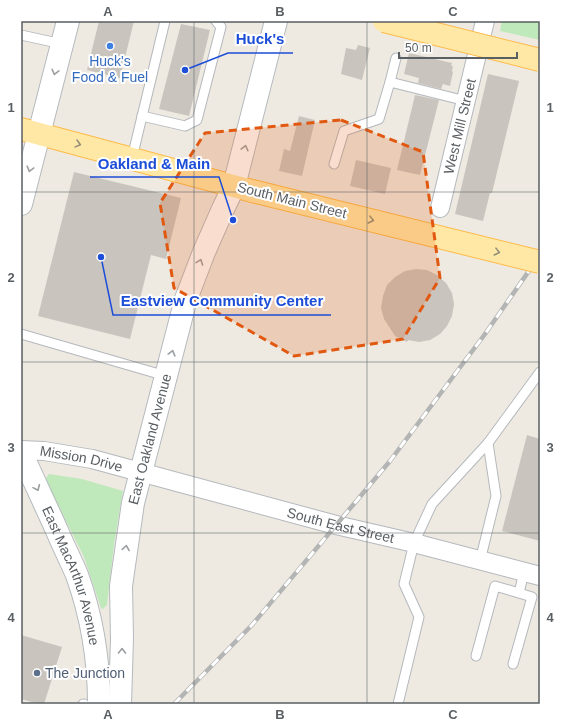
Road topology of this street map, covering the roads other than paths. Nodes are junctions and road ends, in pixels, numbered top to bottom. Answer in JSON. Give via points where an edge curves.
{"nodes":[{"id":1,"x":68,"y":21,"type":"edge"},
{"id":2,"x":165,"y":21,"type":"edge"},
{"id":3,"x":216,"y":21,"type":"edge"},
{"id":4,"x":276,"y":21,"type":"edge"},
{"id":5,"x":384,"y":21,"type":"edge"},
{"id":6,"x":485,"y":21,"type":"edge"},
{"id":7,"x":21,"y":34,"type":"edge"},
{"id":8,"x":62,"y":44,"type":"junction"},
{"id":9,"x":396,"y":58,"type":"dead end"},
{"id":10,"x":540,"y":60,"type":"edge"},
{"id":11,"x":390,"y":82,"type":"junction"},
{"id":12,"x":466,"y":101,"type":"junction"},
{"id":13,"x":142,"y":116,"type":"junction"},
{"id":14,"x":30,"y":131,"type":"edge"},
{"id":15,"x":132,"y":158,"type":"junction"},
{"id":16,"x":334,"y":164,"type":"dead end"},
{"id":17,"x":243,"y":188,"type":"junction"},
{"id":18,"x":21,"y":204,"type":"edge"},
{"id":19,"x":440,"y":208,"type":"dead end"},
{"id":20,"x":540,"y":262,"type":"edge"},
{"id":21,"x":21,"y":334,"type":"edge"},
{"id":22,"x":540,"y":372,"type":"edge"},
{"id":23,"x":166,"y":376,"type":"junction"},
{"id":24,"x":488,"y":443,"type":"junction"},
{"id":25,"x":21,"y":451,"type":"edge"},
{"id":26,"x":141,"y":472,"type":"junction"},
{"id":27,"x":414,"y":543,"type":"junction"},
{"id":28,"x":480,"y":561,"type":"junction"},
{"id":29,"x":532,"y":574,"type":"edge"},
{"id":30,"x":519,"y":593,"type":"junction"},
{"id":31,"x":476,"y":656,"type":"dead end"},
{"id":32,"x":513,"y":664,"type":"dead end"},
{"id":33,"x":99,"y":704,"type":"edge"},
{"id":34,"x":120,"y":704,"type":"edge"},
{"id":35,"x":398,"y":704,"type":"edge"}],
"edges":[{"from":1,"to":8,"type":"main road"},
{"from":2,"to":13,"type":"lane"},
{"from":3,"to":13,"type":"lane","via":[[221,27],[197,120],[185,126]]},
{"from":17,"to":4,"type":"main road","name":"East Oakland Avenue","one_way":true},
{"from":5,"to":10,"type":"main road","bridge":true},
{"from":6,"to":12,"type":"street","name":"West Mill Street"},
{"from":7,"to":8,"type":"lane"},
{"from":8,"to":14,"type":"main road","one_way":true},
{"from":9,"to":11,"type":"lane"},
{"from":11,"to":12,"type":"lane"},
{"from":11,"to":16,"type":"lane","via":[[379,119],[344,131]]},
{"from":12,"to":19,"type":"street","name":"West Mill Street"},
{"from":13,"to":15,"type":"lane"},
{"from":14,"to":15,"type":"main road","name":"South Main Street","one_way":true},
{"from":14,"to":18,"type":"main road","one_way":true},
{"from":15,"to":17,"type":"main road","name":"South Main Street"},
{"from":17,"to":20,"type":"main road","name":"South Main Street","one_way":true,"bridge":true},
{"from":23,"to":17,"type":"main road","name":"East Oakland Avenue","one_way":true,"via":[[186,299],[204,252],[223,209]]},
{"from":21,"to":23,"type":"lane"},
{"from":22,"to":24,"type":"lane"},
{"from":23,"to":26,"type":"main road","name":"East Oakland Avenue"},
{"from":24,"to":27,"type":"lane","via":[[432,504]]},
{"from":24,"to":28,"type":"lane","via":[[496,496]]},
{"from":25,"to":26,"type":"street","name":"Mission Drive","via":[[44,451],[92,459]]},
{"from":25,"to":33,"type":"main road","name":"East MacArthur Avenue","one_way":true,"via":[[85,600],[96,652]]},
{"from":26,"to":27,"type":"street","name":"South East Street","via":[[336,525]]},
{"from":34,"to":26,"type":"main road","name":"East Oakland Avenue","one_way":true,"via":[[122,580]]},
{"from":27,"to":28,"type":"street","name":"South East Street"},
{"from":27,"to":35,"type":"lane","via":[[404,584],[419,617]]},
{"from":28,"to":29,"type":"street","name":"South East Street"},
{"from":29,"to":30,"type":"lane"},
{"from":30,"to":31,"type":"lane","via":[[495,586]]},
{"from":30,"to":32,"type":"lane","via":[[532,597]]}]}
